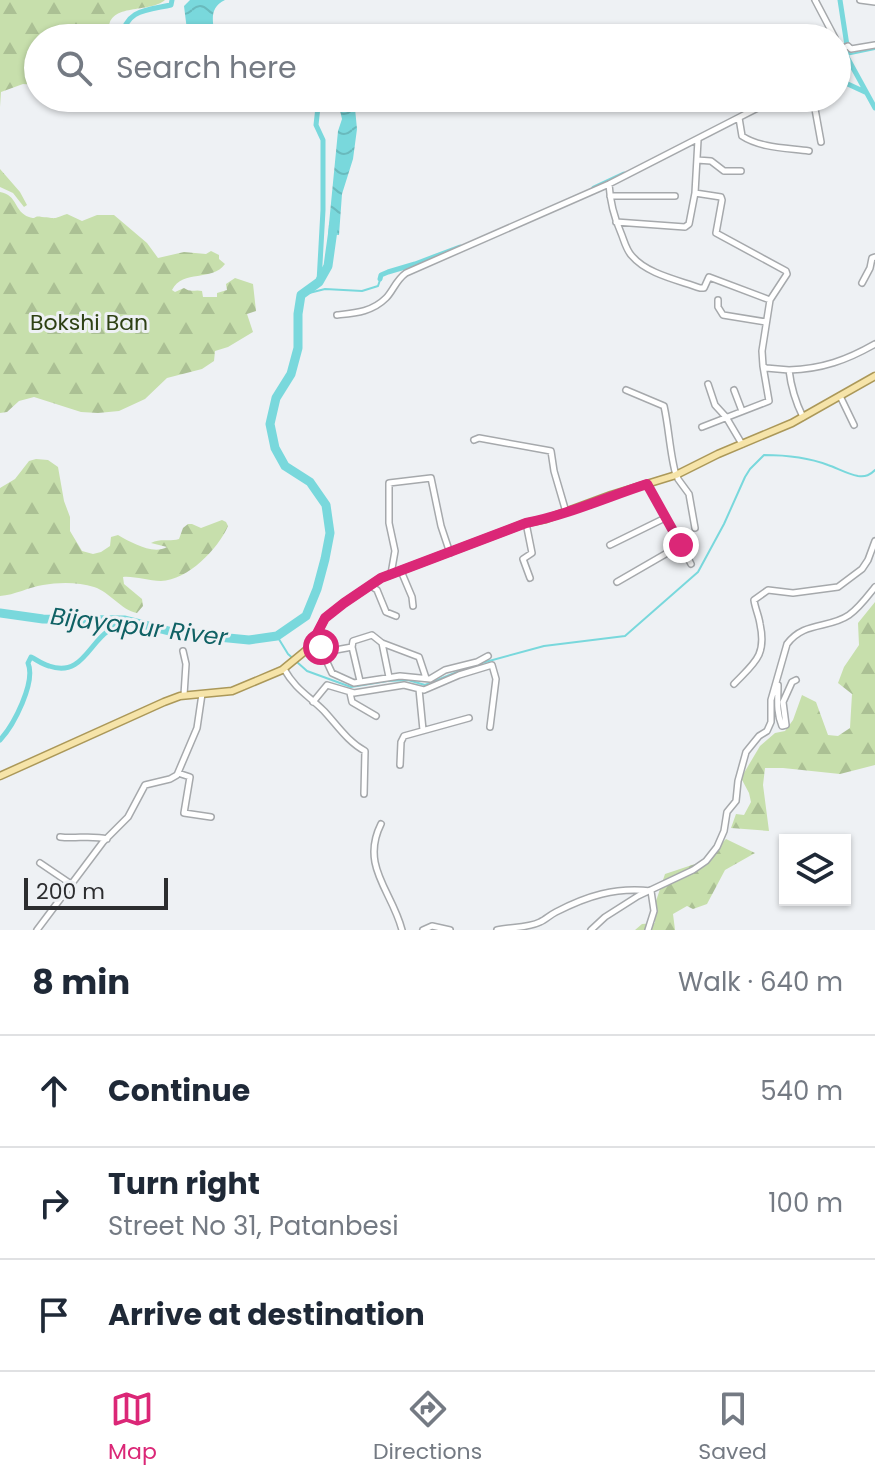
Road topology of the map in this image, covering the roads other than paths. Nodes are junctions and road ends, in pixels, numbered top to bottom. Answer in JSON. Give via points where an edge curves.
{"nodes":[{"id":1,"x":815,"y":0,"type":"edge"},
{"id":2,"x":860,"y":0,"type":"edge"},
{"id":3,"x":875,"y":2,"type":"edge"},
{"id":4,"x":828,"y":24,"type":"edge"},
{"id":5,"x":875,"y":45,"type":"edge"},
{"id":6,"x":851,"y":49,"type":"edge"},
{"id":7,"x":750,"y":112,"type":"edge"},
{"id":8,"x":816,"y":112,"type":"edge"},
{"id":9,"x":739,"y":118,"type":"junction"},
{"id":10,"x":698,"y":139,"type":"junction"},
{"id":11,"x":821,"y":142,"type":"dead end"},
{"id":12,"x":809,"y":151,"type":"dead end"},
{"id":13,"x":697,"y":160,"type":"junction"},
{"id":14,"x":741,"y":171,"type":"dead end"},
{"id":15,"x":609,"y":184,"type":"junction"},
{"id":16,"x":695,"y":193,"type":"junction"},
{"id":17,"x":610,"y":196,"type":"junction"},
{"id":18,"x":675,"y":196,"type":"dead end"},
{"id":19,"x":616,"y":222,"type":"junction"},
{"id":20,"x":875,"y":257,"type":"edge"},
{"id":21,"x":862,"y":283,"type":"dead end"},
{"id":22,"x":718,"y":300,"type":"dead end"},
{"id":23,"x":770,"y":300,"type":"junction"},
{"id":24,"x":337,"y":315,"type":"dead end"},
{"id":25,"x":766,"y":322,"type":"junction"},
{"id":26,"x":875,"y":344,"type":"edge"},
{"id":27,"x":763,"y":366,"type":"junction"},
{"id":28,"x":789,"y":370,"type":"junction"},
{"id":29,"x":875,"y":376,"type":"edge"},
{"id":30,"x":708,"y":384,"type":"dead end"},
{"id":31,"x":626,"y":390,"type":"dead end"},
{"id":32,"x":734,"y":390,"type":"dead end"},
{"id":33,"x":840,"y":396,"type":"junction"},
{"id":34,"x":742,"y":411,"type":"junction"},
{"id":35,"x":726,"y":417,"type":"junction"},
{"id":36,"x":803,"y":417,"type":"junction"},
{"id":37,"x":854,"y":425,"type":"dead end"},
{"id":38,"x":702,"y":427,"type":"dead end"},
{"id":39,"x":476,"y":439,"type":"dead end"},
{"id":40,"x":742,"y":445,"type":"junction"},
{"id":41,"x":677,"y":475,"type":"junction"},
{"id":42,"x":647,"y":484,"type":"junction"},
{"id":43,"x":566,"y":512,"type":"junction"},
{"id":44,"x":665,"y":518,"type":"junction"},
{"id":45,"x":526,"y":523,"type":"junction"},
{"id":46,"x":695,"y":528,"type":"dead end"},
{"id":47,"x":875,"y":541,"type":"edge"},
{"id":48,"x":610,"y":545,"type":"dead end"},
{"id":49,"x":681,"y":545,"type":"junction"},
{"id":50,"x":450,"y":553,"type":"junction"},
{"id":51,"x":691,"y":564,"type":"dead end"},
{"id":52,"x":401,"y":571,"type":"junction"},
{"id":53,"x":391,"y":574,"type":"junction"},
{"id":54,"x":530,"y":578,"type":"dead end"},
{"id":55,"x":617,"y":582,"type":"dead end"},
{"id":56,"x":371,"y":586,"type":"junction"},
{"id":57,"x":875,"y":587,"type":"edge"},
{"id":58,"x":413,"y":606,"type":"dead end"},
{"id":59,"x":396,"y":616,"type":"dead end"},
{"id":60,"x":382,"y":643,"type":"junction"},
{"id":61,"x":312,"y":644,"type":"junction"},
{"id":62,"x":352,"y":647,"type":"junction"},
{"id":63,"x":183,"y":651,"type":"dead end"},
{"id":64,"x":325,"y":652,"type":"junction"},
{"id":65,"x":488,"y":656,"type":"dead end"},
{"id":66,"x":284,"y":669,"type":"junction"},
{"id":67,"x":389,"y":677,"type":"junction"},
{"id":68,"x":426,"y":678,"type":"junction"},
{"id":69,"x":796,"y":680,"type":"dead end"},
{"id":70,"x":360,"y":682,"type":"junction"},
{"id":71,"x":734,"y":684,"type":"dead end"},
{"id":72,"x":775,"y":684,"type":"junction"},
{"id":73,"x":419,"y":689,"type":"junction"},
{"id":74,"x":350,"y":693,"type":"junction"},
{"id":75,"x":202,"y":694,"type":"junction"},
{"id":76,"x":184,"y":695,"type":"junction"},
{"id":77,"x":313,"y":702,"type":"junction"},
{"id":78,"x":376,"y":716,"type":"dead end"},
{"id":79,"x":469,"y":718,"type":"dead end"},
{"id":80,"x":490,"y":727,"type":"dead end"},
{"id":81,"x":423,"y":730,"type":"junction"},
{"id":82,"x":400,"y":765,"type":"dead end"},
{"id":83,"x":178,"y":773,"type":"junction"},
{"id":84,"x":0,"y":776,"type":"edge"},
{"id":85,"x":364,"y":794,"type":"dead end"},
{"id":86,"x":211,"y":817,"type":"dead end"},
{"id":87,"x":381,"y":824,"type":"dead end"},
{"id":88,"x":60,"y":837,"type":"dead end"},
{"id":89,"x":107,"y":839,"type":"junction"},
{"id":90,"x":40,"y":863,"type":"dead end"},
{"id":91,"x":71,"y":884,"type":"junction"},
{"id":92,"x":651,"y":891,"type":"junction"},
{"id":93,"x":37,"y":930,"type":"edge"},
{"id":94,"x":402,"y":930,"type":"edge"},
{"id":95,"x":423,"y":930,"type":"edge"},
{"id":96,"x":450,"y":930,"type":"edge"},
{"id":97,"x":497,"y":930,"type":"edge"},
{"id":98,"x":591,"y":930,"type":"edge"},
{"id":99,"x":648,"y":930,"type":"edge"}],
"edges":[{"from":1,"to":4,"type":"street"},
{"from":2,"to":3,"type":"street"},
{"from":5,"to":6,"type":"street"},
{"from":7,"to":9,"type":"street"},
{"from":8,"to":11,"type":"street"},
{"from":9,"to":10,"type":"street"},
{"from":9,"to":12,"type":"street","via":[[746,140]]},
{"from":10,"to":13,"type":"street"},
{"from":10,"to":15,"type":"street"},
{"from":13,"to":14,"type":"street","via":[[711,161],[724,171]]},
{"from":13,"to":16,"type":"street"},
{"from":15,"to":17,"type":"street"},
{"from":15,"to":24,"type":"street","via":[[406,273],[366,312]]},
{"from":16,"to":19,"type":"street","via":[[685,227]]},
{"from":16,"to":23,"type":"street","via":[[722,198],[716,233],[785,269]]},
{"from":17,"to":18,"type":"street"},
{"from":17,"to":19,"type":"street"},
{"from":19,"to":23,"type":"street","via":[[628,252],[651,270],[704,288],[709,277]]},
{"from":20,"to":21,"type":"street"},
{"from":22,"to":25,"type":"street","via":[[723,315]]},
{"from":23,"to":25,"type":"street"},
{"from":25,"to":27,"type":"street"},
{"from":26,"to":28,"type":"street","via":[[838,363]]},
{"from":27,"to":28,"type":"street"},
{"from":27,"to":34,"type":"street","via":[[769,401]]},
{"from":28,"to":36,"type":"street"},
{"from":29,"to":33,"type":"main road"},
{"from":30,"to":35,"type":"street"},
{"from":31,"to":41,"type":"street","via":[[664,406]]},
{"from":32,"to":34,"type":"street"},
{"from":33,"to":36,"type":"main road"},
{"from":33,"to":37,"type":"street"},
{"from":34,"to":35,"type":"street"},
{"from":35,"to":38,"type":"street"},
{"from":35,"to":40,"type":"street"},
{"from":36,"to":40,"type":"main road"},
{"from":39,"to":43,"type":"street","via":[[551,451]]},
{"from":40,"to":41,"type":"main road"},
{"from":41,"to":42,"type":"main road"},
{"from":41,"to":46,"type":"street","via":[[689,494]]},
{"from":42,"to":43,"type":"main road"},
{"from":42,"to":44,"type":"street"},
{"from":43,"to":45,"type":"main road"},
{"from":44,"to":48,"type":"street"},
{"from":44,"to":49,"type":"street"},
{"from":45,"to":50,"type":"main road"},
{"from":45,"to":54,"type":"street","via":[[532,553],[523,559]]},
{"from":47,"to":71,"type":"street","via":[[862,569],[838,587],[793,593],[768,590],[754,600],[760,653]]},
{"from":49,"to":51,"type":"street"},
{"from":49,"to":55,"type":"street"},
{"from":50,"to":52,"type":"main road"},
{"from":50,"to":53,"type":"street","via":[[431,478],[389,483],[395,551]]},
{"from":52,"to":53,"type":"main road"},
{"from":52,"to":58,"type":"street"},
{"from":53,"to":56,"type":"main road"},
{"from":56,"to":59,"type":"street","via":[[386,612]]},
{"from":56,"to":61,"type":"main road","via":[[325,618]]},
{"from":57,"to":72,"type":"street","via":[[847,617],[792,637]]},
{"from":60,"to":62,"type":"street","via":[[372,635],[353,641]]},
{"from":60,"to":67,"type":"street"},
{"from":60,"to":68,"type":"street","via":[[419,657]]},
{"from":61,"to":64,"type":"street"},
{"from":61,"to":66,"type":"main road"},
{"from":62,"to":64,"type":"street"},
{"from":62,"to":70,"type":"street"},
{"from":63,"to":76,"type":"street"},
{"from":64,"to":70,"type":"street","via":[[332,673]]},
{"from":65,"to":68,"type":"street"},
{"from":66,"to":75,"type":"main road","via":[[236,690]]},
{"from":66,"to":77,"type":"street"},
{"from":67,"to":68,"type":"street"},
{"from":67,"to":70,"type":"street"},
{"from":69,"to":72,"type":"street","via":[[783,702],[782,726]]},
{"from":72,"to":92,"type":"street","via":[[771,722],[746,752],[736,801],[727,812],[717,847],[693,870]]},
{"from":73,"to":74,"type":"street","via":[[399,685]]},
{"from":73,"to":80,"type":"street","via":[[492,665],[496,679]]},
{"from":73,"to":81,"type":"street"},
{"from":74,"to":77,"type":"street","via":[[327,685]]},
{"from":74,"to":78,"type":"street","via":[[352,702]]},
{"from":75,"to":76,"type":"main road"},
{"from":75,"to":83,"type":"street","via":[[197,728]]},
{"from":76,"to":84,"type":"main road"},
{"from":77,"to":85,"type":"street","via":[[365,751]]},
{"from":79,"to":81,"type":"street"},
{"from":81,"to":82,"type":"street","via":[[403,737]]},
{"from":83,"to":86,"type":"street","via":[[190,777],[184,813]]},
{"from":83,"to":89,"type":"street","via":[[145,785],[128,817]]},
{"from":87,"to":94,"type":"street","via":[[375,869]]},
{"from":88,"to":89,"type":"street"},
{"from":89,"to":91,"type":"street"},
{"from":90,"to":91,"type":"street"},
{"from":91,"to":93,"type":"street"},
{"from":92,"to":97,"type":"street","via":[[607,891],[539,923]]},
{"from":92,"to":98,"type":"street"},
{"from":92,"to":99,"type":"street","via":[[654,911]]},
{"from":95,"to":96,"type":"street"}]}
